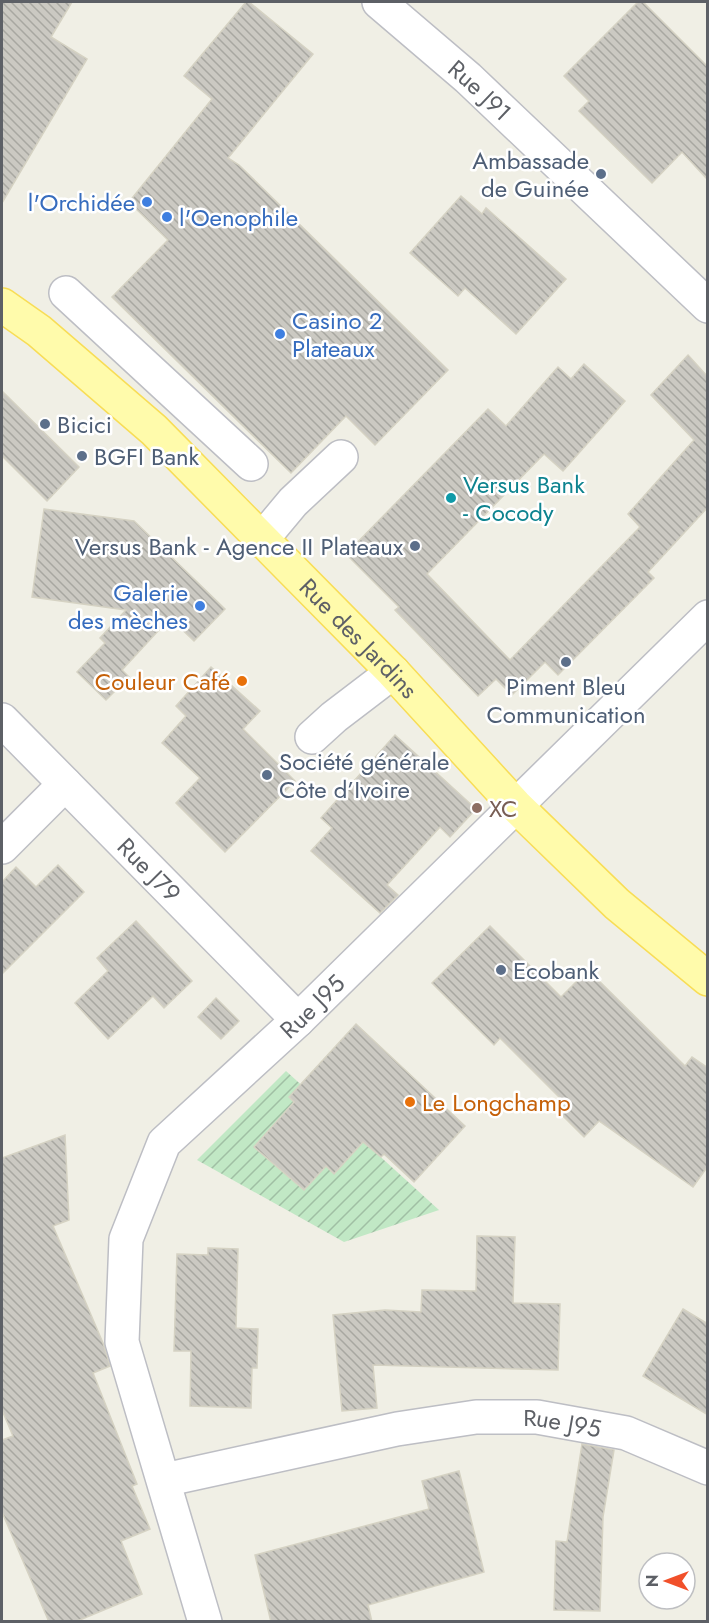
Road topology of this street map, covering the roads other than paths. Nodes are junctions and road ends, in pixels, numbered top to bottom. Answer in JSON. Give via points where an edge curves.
{"nodes":[{"id":1,"x":379,"y":2,"type":"edge"},
{"id":2,"x":66,"y":293,"type":"dead end"},
{"id":3,"x":2,"y":305,"type":"edge"},
{"id":4,"x":708,"y":306,"type":"edge"},
{"id":5,"x":341,"y":457,"type":"dead end"},
{"id":6,"x":251,"y":464,"type":"dead end"},
{"id":7,"x":263,"y":538,"type":"junction"},
{"id":8,"x":708,"y":617,"type":"edge"},
{"id":9,"x":393,"y":672,"type":"junction"},
{"id":10,"x":2,"y":720,"type":"edge"},
{"id":11,"x":312,"y":737,"type":"dead end"},
{"id":12,"x":65,"y":784,"type":"junction"},
{"id":13,"x":515,"y":805,"type":"junction"},
{"id":14,"x":2,"y":847,"type":"edge"},
{"id":15,"x":708,"y":980,"type":"edge"},
{"id":16,"x":298,"y":1020,"type":"junction"},
{"id":17,"x":708,"y":1468,"type":"edge"},
{"id":18,"x":164,"y":1480,"type":"junction"},
{"id":19,"x":205,"y":1622,"type":"edge"}],
"edges":[{"from":1,"to":4,"type":"street","name":"Rue J91","via":[[468,78]]},
{"from":2,"to":6,"type":"street"},
{"from":3,"to":7,"type":"main road","name":"Rue des Jardins","via":[[39,331],[154,430]]},
{"from":5,"to":7,"type":"street","via":[[293,502]]},
{"from":7,"to":9,"type":"main road","name":"Rue des Jardins"},
{"from":8,"to":13,"type":"street","name":"Rue J95"},
{"from":9,"to":11,"type":"street"},
{"from":9,"to":13,"type":"main road","name":"Rue des Jardins"},
{"from":10,"to":12,"type":"street","name":"Rue J79"},
{"from":12,"to":14,"type":"street"},
{"from":12,"to":16,"type":"street","name":"Rue J79"},
{"from":13,"to":15,"type":"main road","name":"Rue des Jardins","via":[[617,904]]},
{"from":13,"to":16,"type":"street","name":"Rue J95"},
{"from":16,"to":18,"type":"street","name":"Rue J95","via":[[164,1143],[126,1239],[122,1342]]},
{"from":17,"to":18,"type":"street","name":"Rue J95","via":[[626,1433],[537,1417],[476,1417],[397,1429]]},
{"from":18,"to":19,"type":"street","name":"Rue J95"}]}
